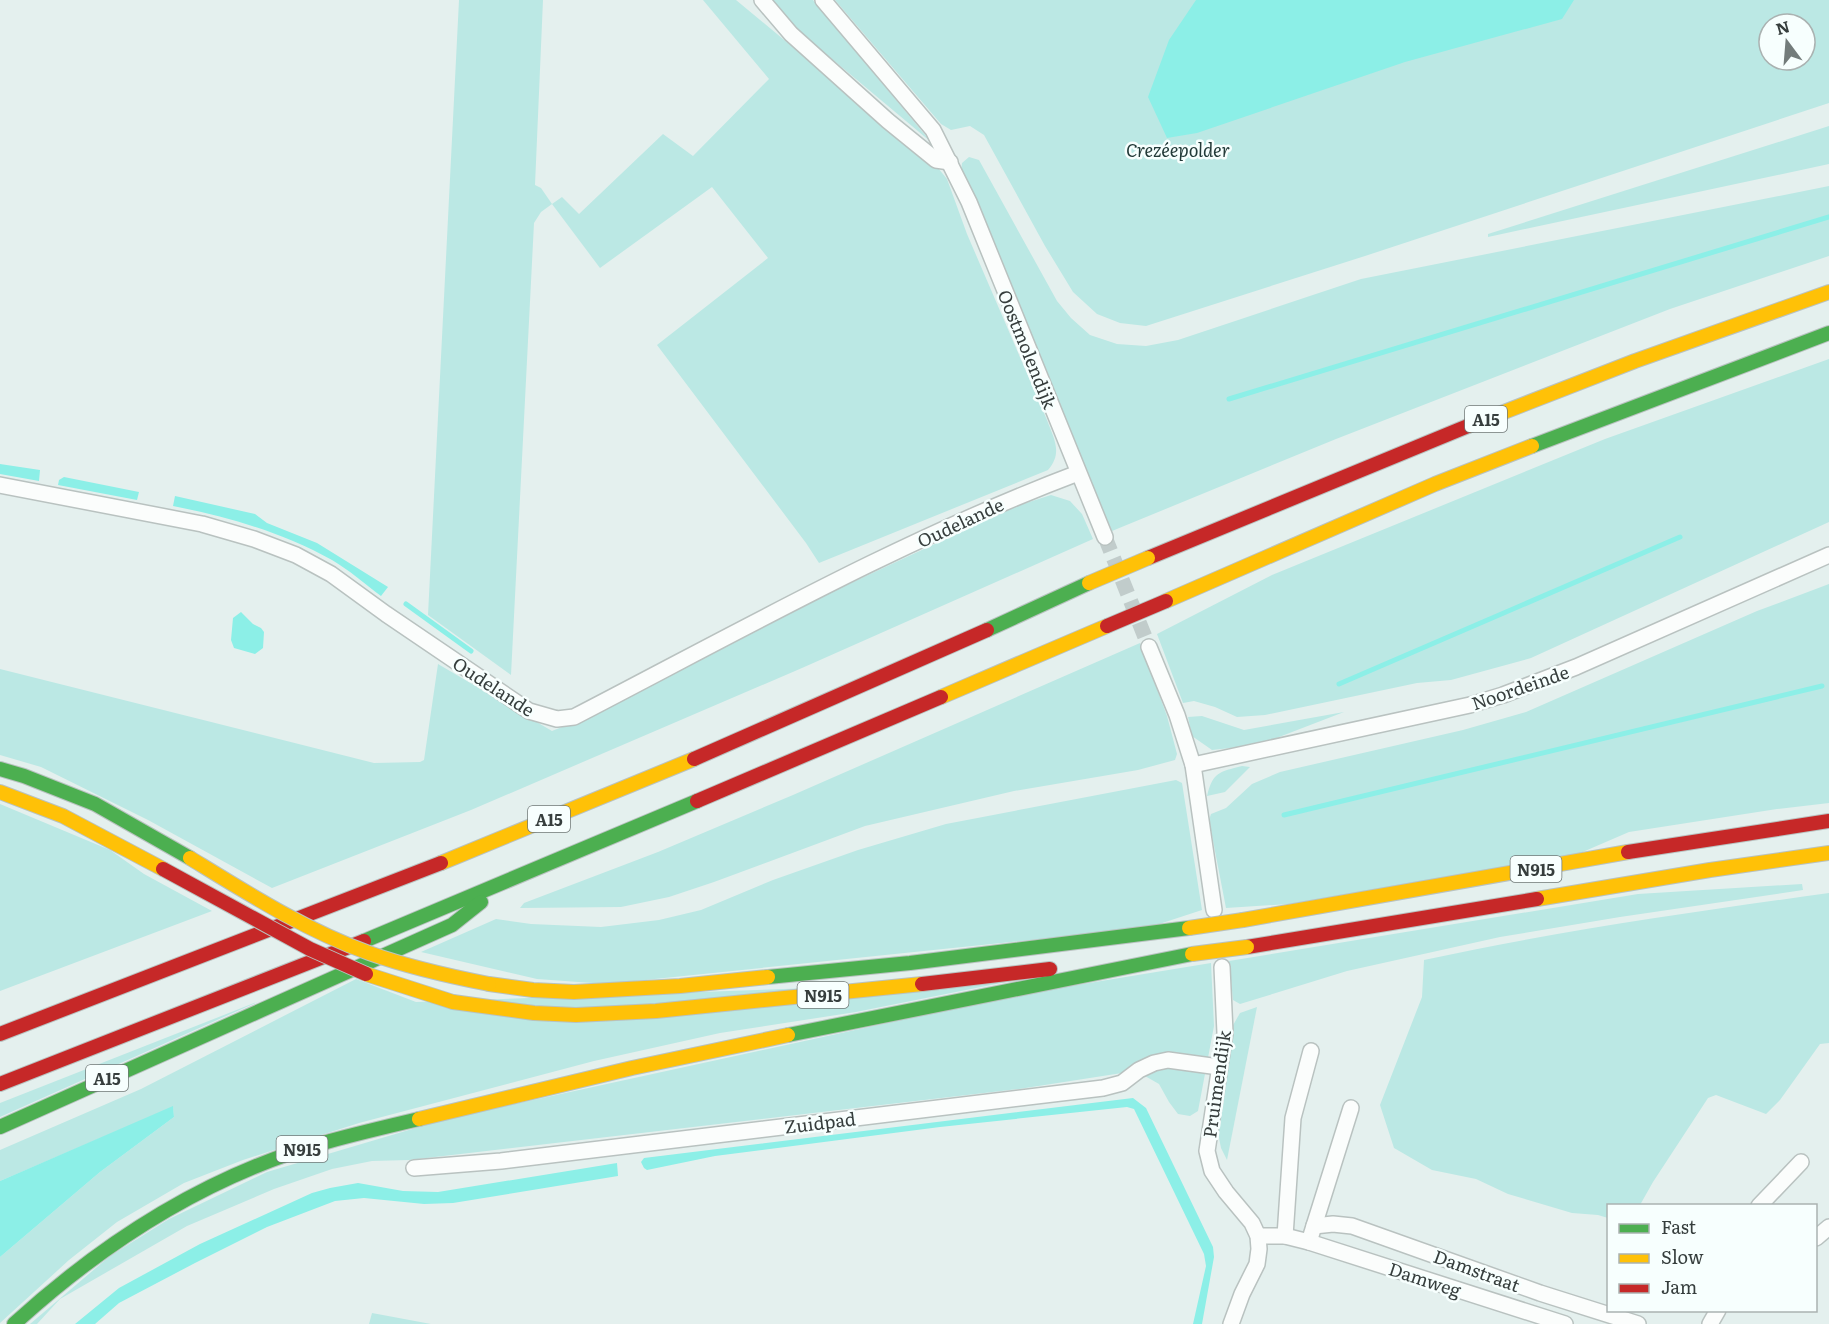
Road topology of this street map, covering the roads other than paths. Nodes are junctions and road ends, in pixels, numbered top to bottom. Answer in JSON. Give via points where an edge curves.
{"nodes":[{"id":1,"x":762,"y":0,"type":"edge"},
{"id":2,"x":823,"y":0,"type":"edge"},
{"id":3,"x":950,"y":162,"type":"junction"},
{"id":4,"x":1829,"y":292,"type":"edge"},
{"id":5,"x":1829,"y":333,"type":"edge"},
{"id":6,"x":1078,"y":473,"type":"junction"},
{"id":7,"x":0,"y":485,"type":"edge"},
{"id":8,"x":1105,"y":537,"type":"tunnel mouth"},
{"id":9,"x":1829,"y":555,"type":"edge"},
{"id":10,"x":1149,"y":647,"type":"tunnel mouth"},
{"id":11,"x":1193,"y":765,"type":"junction"},
{"id":12,"x":0,"y":769,"type":"edge"},
{"id":13,"x":0,"y":792,"type":"edge"},
{"id":14,"x":1829,"y":821,"type":"edge"},
{"id":15,"x":1829,"y":853,"type":"edge"},
{"id":16,"x":503,"y":884,"type":"junction"},
{"id":17,"x":1214,"y":909,"type":"dead end"},
{"id":18,"x":1192,"y":954,"type":"junction"},
{"id":19,"x":1222,"y":967,"type":"dead end"},
{"id":20,"x":0,"y":1034,"type":"edge"},
{"id":21,"x":1311,"y":1051,"type":"dead end"},
{"id":22,"x":1219,"y":1067,"type":"junction"},
{"id":23,"x":0,"y":1084,"type":"edge"},
{"id":24,"x":1351,"y":1108,"type":"dead end"},
{"id":25,"x":0,"y":1127,"type":"edge"},
{"id":26,"x":1801,"y":1162,"type":"dead end"},
{"id":27,"x":414,"y":1168,"type":"dead end"},
{"id":28,"x":1761,"y":1204,"type":"edge"},
{"id":29,"x":1314,"y":1226,"type":"junction"},
{"id":30,"x":1829,"y":1227,"type":"edge"},
{"id":31,"x":1258,"y":1236,"type":"junction"},
{"id":32,"x":1285,"y":1236,"type":"junction"},
{"id":33,"x":1817,"y":1236,"type":"edge"},
{"id":34,"x":1309,"y":1242,"type":"junction"},
{"id":35,"x":14,"y":1324,"type":"edge"},
{"id":36,"x":1231,"y":1324,"type":"edge"},
{"id":37,"x":1565,"y":1324,"type":"edge"},
{"id":38,"x":1638,"y":1324,"type":"edge"}],
"edges":[{"from":1,"to":3,"type":"street","via":[[791,34],[888,121],[936,160]]},
{"from":2,"to":3,"type":"street","name":"Oostmolendijk","via":[[933,130]]},
{"from":3,"to":6,"type":"street","name":"Oostmolendijk"},
{"from":4,"to":20,"type":"main road","number":"A15","bridge":true,"via":[[1469,425],[1148,558],[809,710],[530,828]]},
{"from":5,"to":16,"type":"main road","number":"A15","bridge":true,"via":[[1435,484]]},
{"from":6,"to":7,"type":"street","name":"Oudelande","via":[[945,527],[574,717],[557,719],[529,711],[331,574],[296,555],[202,524]]},
{"from":6,"to":8,"type":"street","name":"Oostmolendijk"},
{"from":9,"to":11,"type":"street","name":"Noordeinde","via":[[1576,667],[1503,695]]},
{"from":10,"to":11,"type":"street"},
{"from":11,"to":17,"type":"street"},
{"from":12,"to":14,"type":"main road","number":"N915","bridge":true,"via":[[94,804],[255,897],[355,948],[412,967],[489,984],[574,992],[680,986],[910,963],[1189,928]]},
{"from":13,"to":18,"type":"main road","number":"N915","bridge":true,"via":[[30,801],[103,835],[310,949],[371,976],[453,1002],[576,1015],[656,1011]]},
{"from":15,"to":18,"type":"main road","number":"N915","bridge":true},
{"from":16,"to":23,"type":"main road","number":"A15"},
{"from":16,"to":25,"type":"main road","number":"A15","via":[[452,926]]},
{"from":18,"to":35,"type":"main road","number":"N915","via":[[656,1063],[320,1144],[234,1175],[155,1215],[73,1270]]},
{"from":19,"to":22,"type":"street","name":"Pruimendijk","via":[[1225,1033]]},
{"from":21,"to":32,"type":"street","via":[[1293,1118]]},
{"from":22,"to":27,"type":"street","name":"Zuidpad","via":[[1168,1060],[1103,1088],[501,1161]]},
{"from":22,"to":31,"type":"street","name":"Pruimendijk","via":[[1207,1150],[1212,1171]]},
{"from":24,"to":29,"type":"street"},
{"from":26,"to":28,"type":"street"},
{"from":29,"to":34,"type":"street"},
{"from":29,"to":38,"type":"street","name":"Damstraat","via":[[1352,1226]]},
{"from":30,"to":33,"type":"street"},
{"from":31,"to":32,"type":"street","name":"Damweg"},
{"from":31,"to":36,"type":"street","via":[[1257,1264]]},
{"from":32,"to":34,"type":"street","name":"Damweg"},
{"from":34,"to":37,"type":"street","name":"Damweg"}]}
